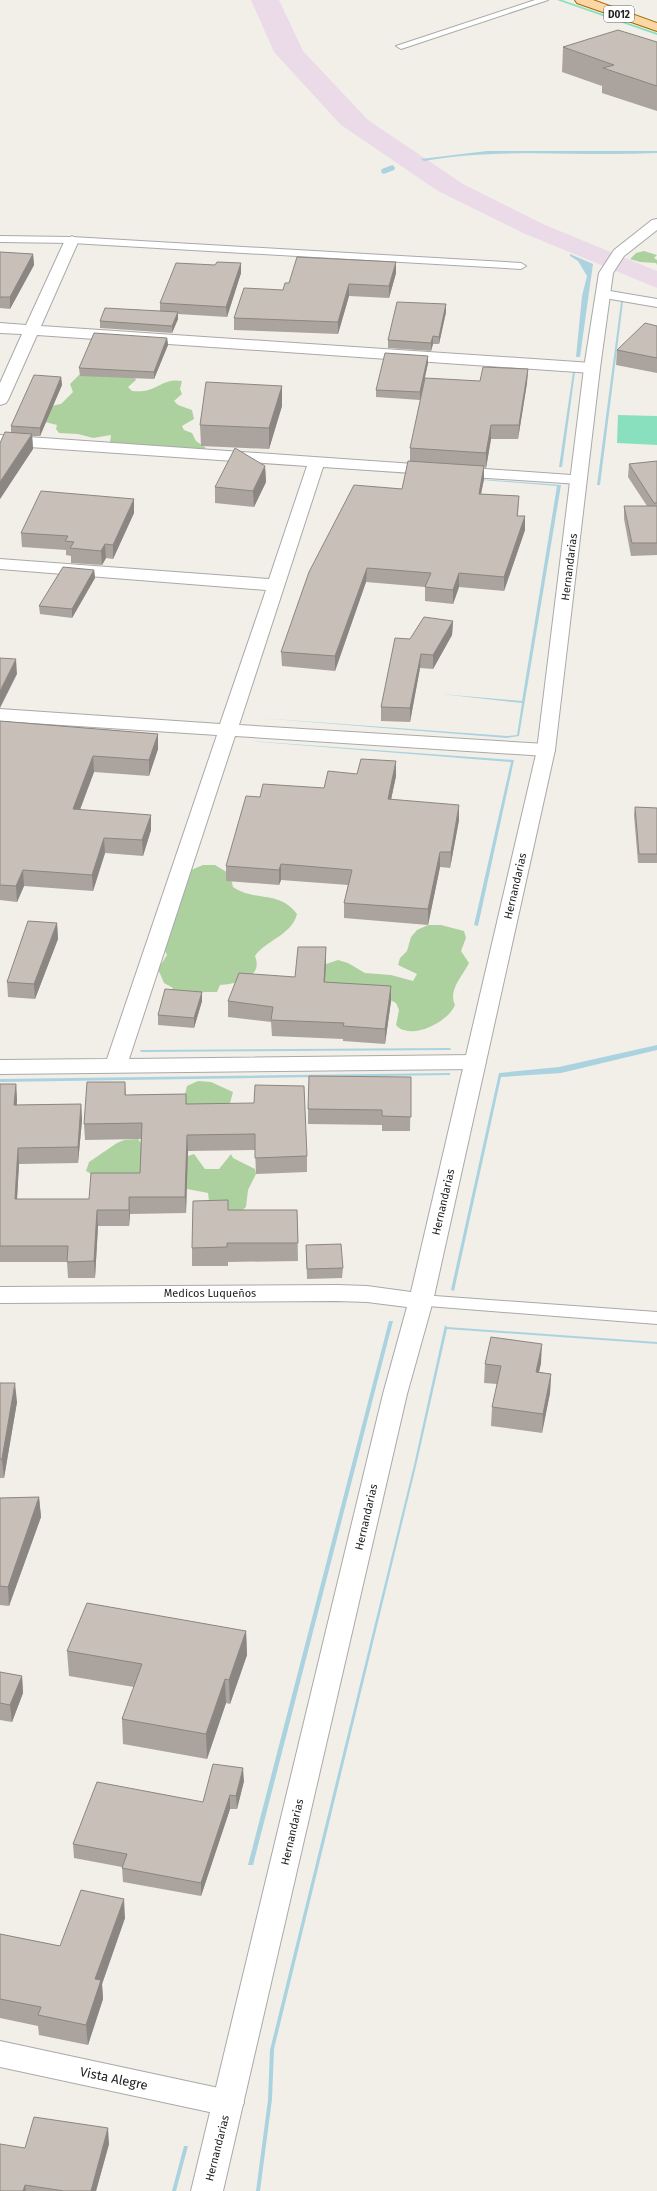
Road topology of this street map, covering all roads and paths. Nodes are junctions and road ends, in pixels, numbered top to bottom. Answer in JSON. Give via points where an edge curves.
{"nodes":[{"id":1,"x":544,"y":0,"type":"edge"},
{"id":2,"x":581,"y":0,"type":"edge"},
{"id":3,"x":657,"y":27,"type":"edge"},
{"id":4,"x":401,"y":46,"type":"dead end"},
{"id":5,"x":657,"y":223,"type":"edge"},
{"id":6,"x":0,"y":239,"type":"edge"},
{"id":7,"x":72,"y":240,"type":"junction"},
{"id":8,"x":521,"y":266,"type":"dead end"},
{"id":9,"x":604,"y":294,"type":"junction"},
{"id":10,"x":657,"y":303,"type":"edge"},
{"id":11,"x":0,"y":328,"type":"edge"},
{"id":12,"x":31,"y":331,"type":"junction"},
{"id":13,"x":592,"y":368,"type":"junction"},
{"id":14,"x":0,"y":400,"type":"edge"},
{"id":15,"x":0,"y":440,"type":"edge"},
{"id":16,"x":316,"y":461,"type":"junction"},
{"id":17,"x":579,"y":479,"type":"junction"},
{"id":18,"x":0,"y":564,"type":"edge"},
{"id":19,"x":275,"y":585,"type":"junction"},
{"id":20,"x":0,"y":715,"type":"edge"},
{"id":21,"x":227,"y":729,"type":"junction"},
{"id":22,"x":546,"y":750,"type":"junction"},
{"id":23,"x":475,"y":1062,"type":"junction"},
{"id":24,"x":116,"y":1066,"type":"junction"},
{"id":25,"x":0,"y":1067,"type":"edge"},
{"id":26,"x":0,"y":1295,"type":"edge"},
{"id":27,"x":420,"y":1300,"type":"junction"},
{"id":28,"x":657,"y":1318,"type":"edge"},
{"id":29,"x":0,"y":2054,"type":"edge"},
{"id":30,"x":228,"y":2103,"type":"junction"},
{"id":31,"x":207,"y":2191,"type":"edge"}],
"edges":[{"from":1,"to":4,"type":"lane"},
{"from":2,"to":3,"type":"main road","number":"D012"},
{"from":5,"to":9,"type":"street","name":"Hernandarias","via":[[619,253],[612,262],[606,273]]},
{"from":6,"to":7,"type":"lane"},
{"from":7,"to":8,"type":"lane"},
{"from":7,"to":12,"type":"street"},
{"from":9,"to":10,"type":"street"},
{"from":9,"to":13,"type":"street","name":"Hernandarias"},
{"from":11,"to":12,"type":"street"},
{"from":12,"to":13,"type":"street"},
{"from":12,"to":14,"type":"street"},
{"from":13,"to":17,"type":"street","name":"Hernandarias"},
{"from":15,"to":16,"type":"street"},
{"from":16,"to":17,"type":"street"},
{"from":16,"to":19,"type":"street"},
{"from":17,"to":22,"type":"street","name":"Hernandarias"},
{"from":18,"to":19,"type":"street"},
{"from":19,"to":21,"type":"street"},
{"from":20,"to":21,"type":"street"},
{"from":21,"to":22,"type":"street"},
{"from":21,"to":24,"type":"street"},
{"from":22,"to":23,"type":"street","name":"Hernandarias"},
{"from":23,"to":24,"type":"street"},
{"from":23,"to":27,"type":"street","name":"Hernandarias"},
{"from":24,"to":25,"type":"street"},
{"from":26,"to":27,"type":"street","name":"Medicos Luqueños","via":[[337,1293]]},
{"from":27,"to":28,"type":"lane"},
{"from":27,"to":30,"type":"street","name":"Hernandarias","via":[[394,1394]]},
{"from":29,"to":30,"type":"street","name":"Vista Alegre"},
{"from":30,"to":31,"type":"street","name":"Hernandarias"}]}
